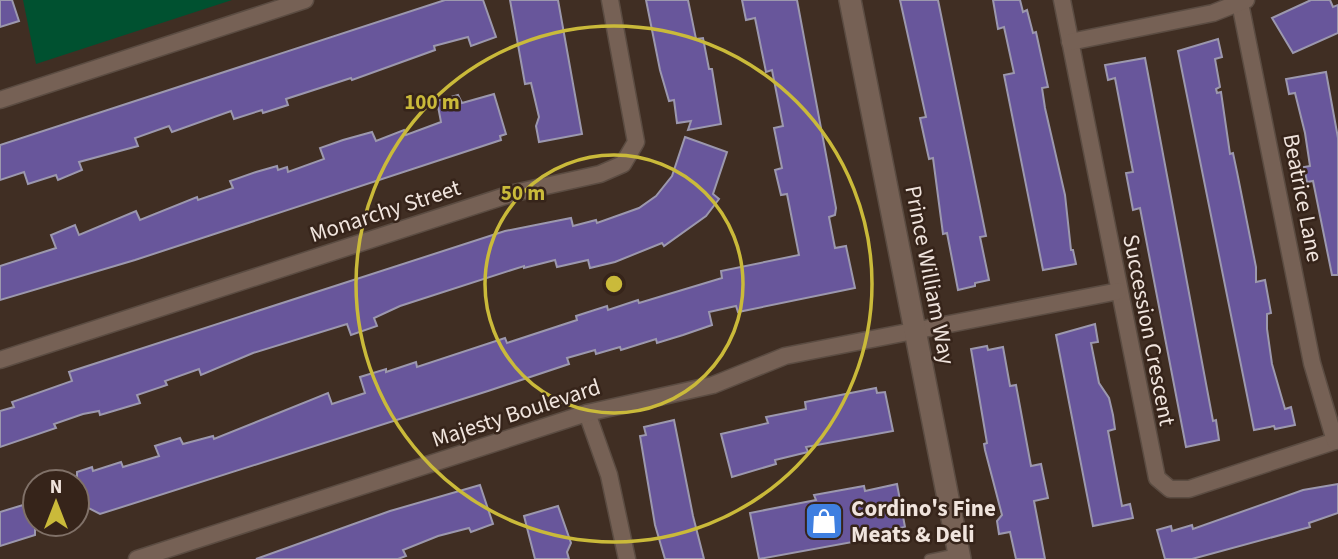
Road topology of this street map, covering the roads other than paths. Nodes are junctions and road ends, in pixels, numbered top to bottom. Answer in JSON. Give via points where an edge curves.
{"nodes":[{"id":1,"x":305,"y":0,"type":"edge"},
{"id":2,"x":610,"y":0,"type":"edge"},
{"id":3,"x":850,"y":0,"type":"edge"},
{"id":4,"x":1062,"y":0,"type":"edge"},
{"id":5,"x":1243,"y":2,"type":"edge"},
{"id":6,"x":1070,"y":42,"type":"junction"},
{"id":7,"x":0,"y":100,"type":"edge"},
{"id":8,"x":1119,"y":291,"type":"junction"},
{"id":9,"x":914,"y":330,"type":"junction"},
{"id":10,"x":0,"y":360,"type":"edge"},
{"id":11,"x":587,"y":413,"type":"junction"},
{"id":12,"x":1336,"y":440,"type":"edge"},
{"id":13,"x":959,"y":556,"type":"edge"},
{"id":14,"x":136,"y":559,"type":"edge"},
{"id":15,"x":627,"y":559,"type":"edge"},
{"id":16,"x":929,"y":559,"type":"edge"}],
"edges":[{"from":1,"to":7,"type":"street"},
{"from":2,"to":10,"type":"street","name":"Monarchy Street","via":[[636,142],[624,164],[600,174],[514,193]]},
{"from":3,"to":9,"type":"street","name":"Prince William Way"},
{"from":4,"to":6,"type":"street","name":"Succession Crescent"},
{"from":5,"to":6,"type":"street","via":[[1213,13]]},
{"from":5,"to":12,"type":"street","name":"Beatrice Lane","via":[[1312,363]]},
{"from":6,"to":8,"type":"street","name":"Succession Crescent"},
{"from":8,"to":9,"type":"street","name":"Majesty Boulevard"},
{"from":8,"to":12,"type":"street","name":"Succession Crescent","via":[[1152,464],[1163,485],[1189,489]]},
{"from":9,"to":11,"type":"street","name":"Majesty Boulevard","via":[[785,356],[713,385]]},
{"from":9,"to":13,"type":"street","name":"Prince William Way"},
{"from":11,"to":14,"type":"street","name":"Majesty Boulevard"},
{"from":11,"to":15,"type":"street","via":[[615,499]]},
{"from":13,"to":16,"type":"lane"}]}
